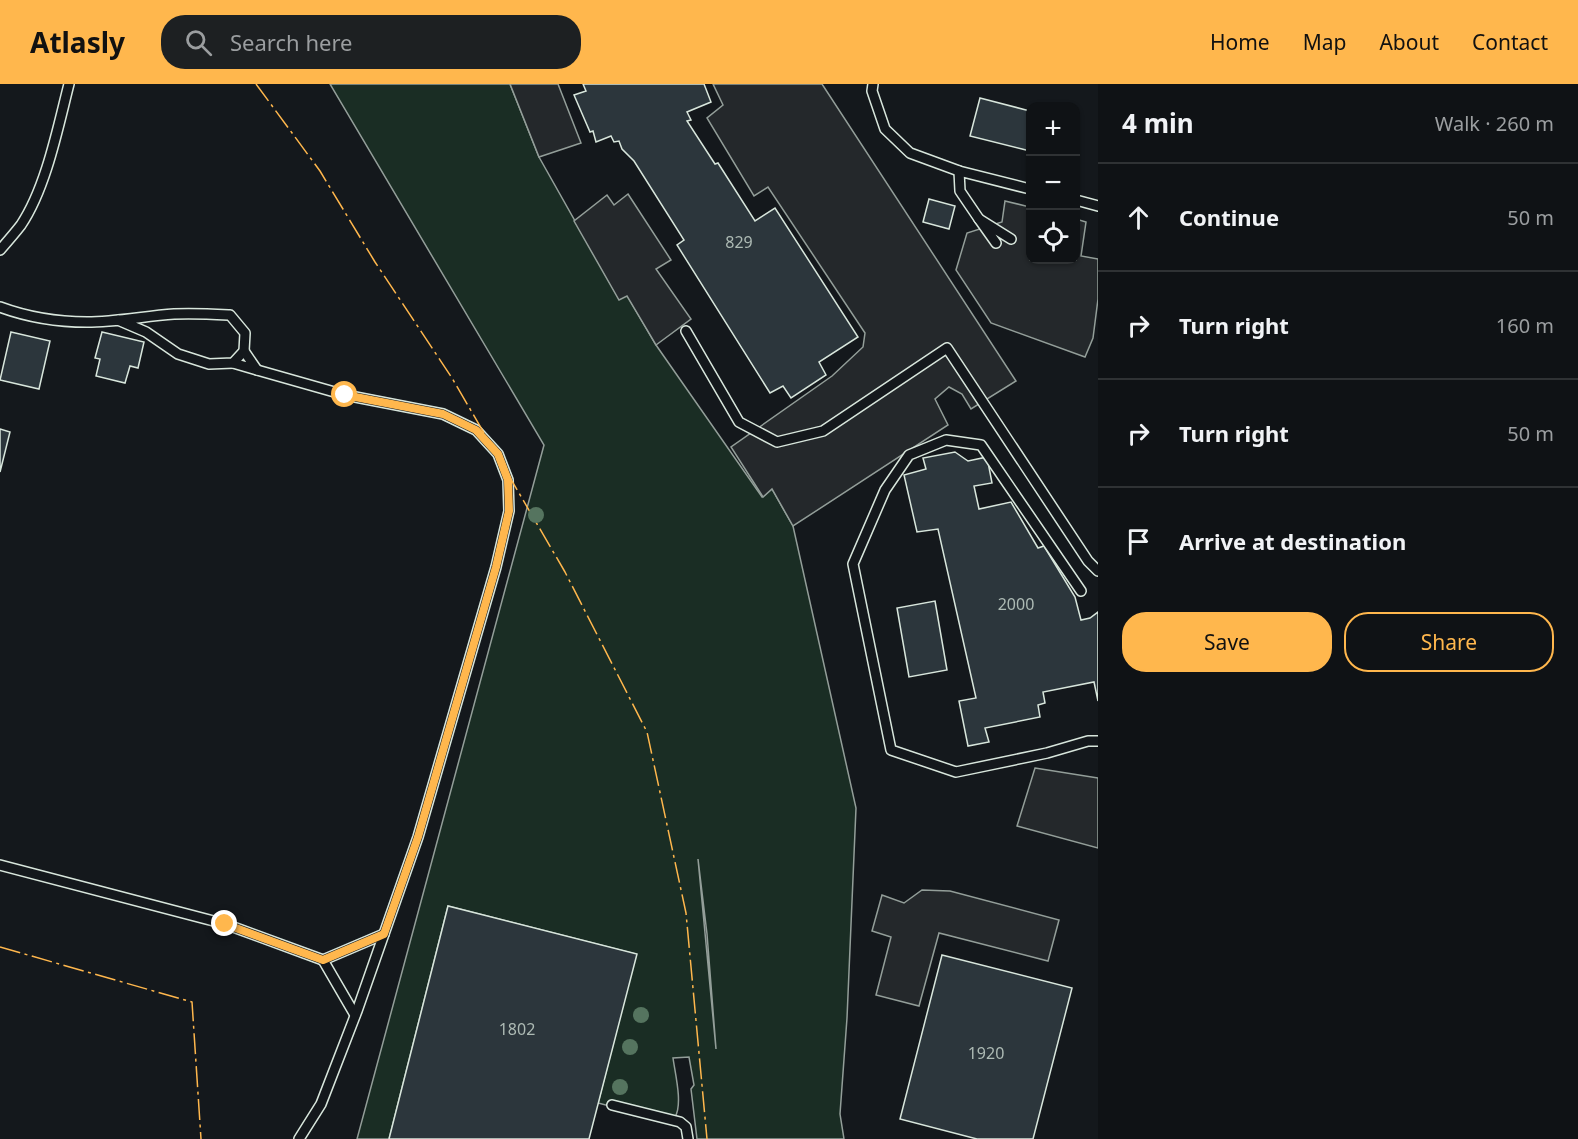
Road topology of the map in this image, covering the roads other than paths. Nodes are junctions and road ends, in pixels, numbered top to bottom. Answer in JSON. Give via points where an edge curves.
{"nodes":[{"id":1,"x":69,"y":84,"type":"edge"},
{"id":2,"x":873,"y":84,"type":"edge"},
{"id":3,"x":959,"y":171,"type":"junction"},
{"id":4,"x":1026,"y":188,"type":"edge"},
{"id":5,"x":1080,"y":201,"type":"edge"},
{"id":6,"x":1098,"y":206,"type":"edge"},
{"id":7,"x":979,"y":219,"type":"junction"},
{"id":8,"x":1011,"y":239,"type":"dead end"},
{"id":9,"x":996,"y":243,"type":"dead end"},
{"id":10,"x":0,"y":250,"type":"edge"},
{"id":11,"x":0,"y":307,"type":"edge"},
{"id":12,"x":118,"y":320,"type":"junction"},
{"id":13,"x":686,"y":331,"type":"dead end"},
{"id":14,"x":244,"y":351,"type":"junction"},
{"id":15,"x":233,"y":363,"type":"junction"},
{"id":16,"x":257,"y":370,"type":"junction"},
{"id":17,"x":1098,"y":571,"type":"edge"},
{"id":18,"x":1081,"y":591,"type":"dead end"},
{"id":19,"x":1098,"y":741,"type":"edge"},
{"id":20,"x":0,"y":865,"type":"edge"},
{"id":21,"x":384,"y":934,"type":"junction"},
{"id":22,"x":323,"y":960,"type":"junction"},
{"id":23,"x":355,"y":1016,"type":"junction"},
{"id":24,"x":612,"y":1105,"type":"dead end"},
{"id":25,"x":299,"y":1139,"type":"edge"},
{"id":26,"x":688,"y":1139,"type":"edge"}],
"edges":[{"from":1,"to":10,"type":"lane","via":[[33,202]]},
{"from":2,"to":3,"type":"lane","via":[[885,129],[910,153]]},
{"from":3,"to":4,"type":"lane"},
{"from":3,"to":7,"type":"lane","via":[[960,191]]},
{"from":5,"to":6,"type":"lane"},
{"from":7,"to":8,"type":"lane"},
{"from":7,"to":9,"type":"lane"},
{"from":11,"to":12,"type":"lane","via":[[50,319]]},
{"from":12,"to":14,"type":"lane","via":[[200,313],[230,315],[245,333]]},
{"from":12,"to":15,"type":"lane","via":[[146,332],[178,354],[209,364]]},
{"from":13,"to":17,"type":"lane","via":[[739,422],[777,442],[823,431],[947,348]]},
{"from":14,"to":15,"type":"lane"},
{"from":14,"to":16,"type":"lane"},
{"from":15,"to":16,"type":"lane"},
{"from":16,"to":21,"type":"lane","via":[[345,395],[443,414],[476,430],[498,454],[508,480],[509,511],[496,567],[418,837]]},
{"from":18,"to":19,"type":"lane","via":[[981,445],[945,440],[909,455],[885,490],[853,564],[891,750],[956,772]]},
{"from":20,"to":22,"type":"lane","via":[[225,924]]},
{"from":21,"to":22,"type":"lane"},
{"from":21,"to":23,"type":"lane"},
{"from":22,"to":23,"type":"lane"},
{"from":23,"to":25,"type":"lane","via":[[321,1104]]},
{"from":24,"to":26,"type":"lane","via":[[680,1122],[686,1127]]}]}
